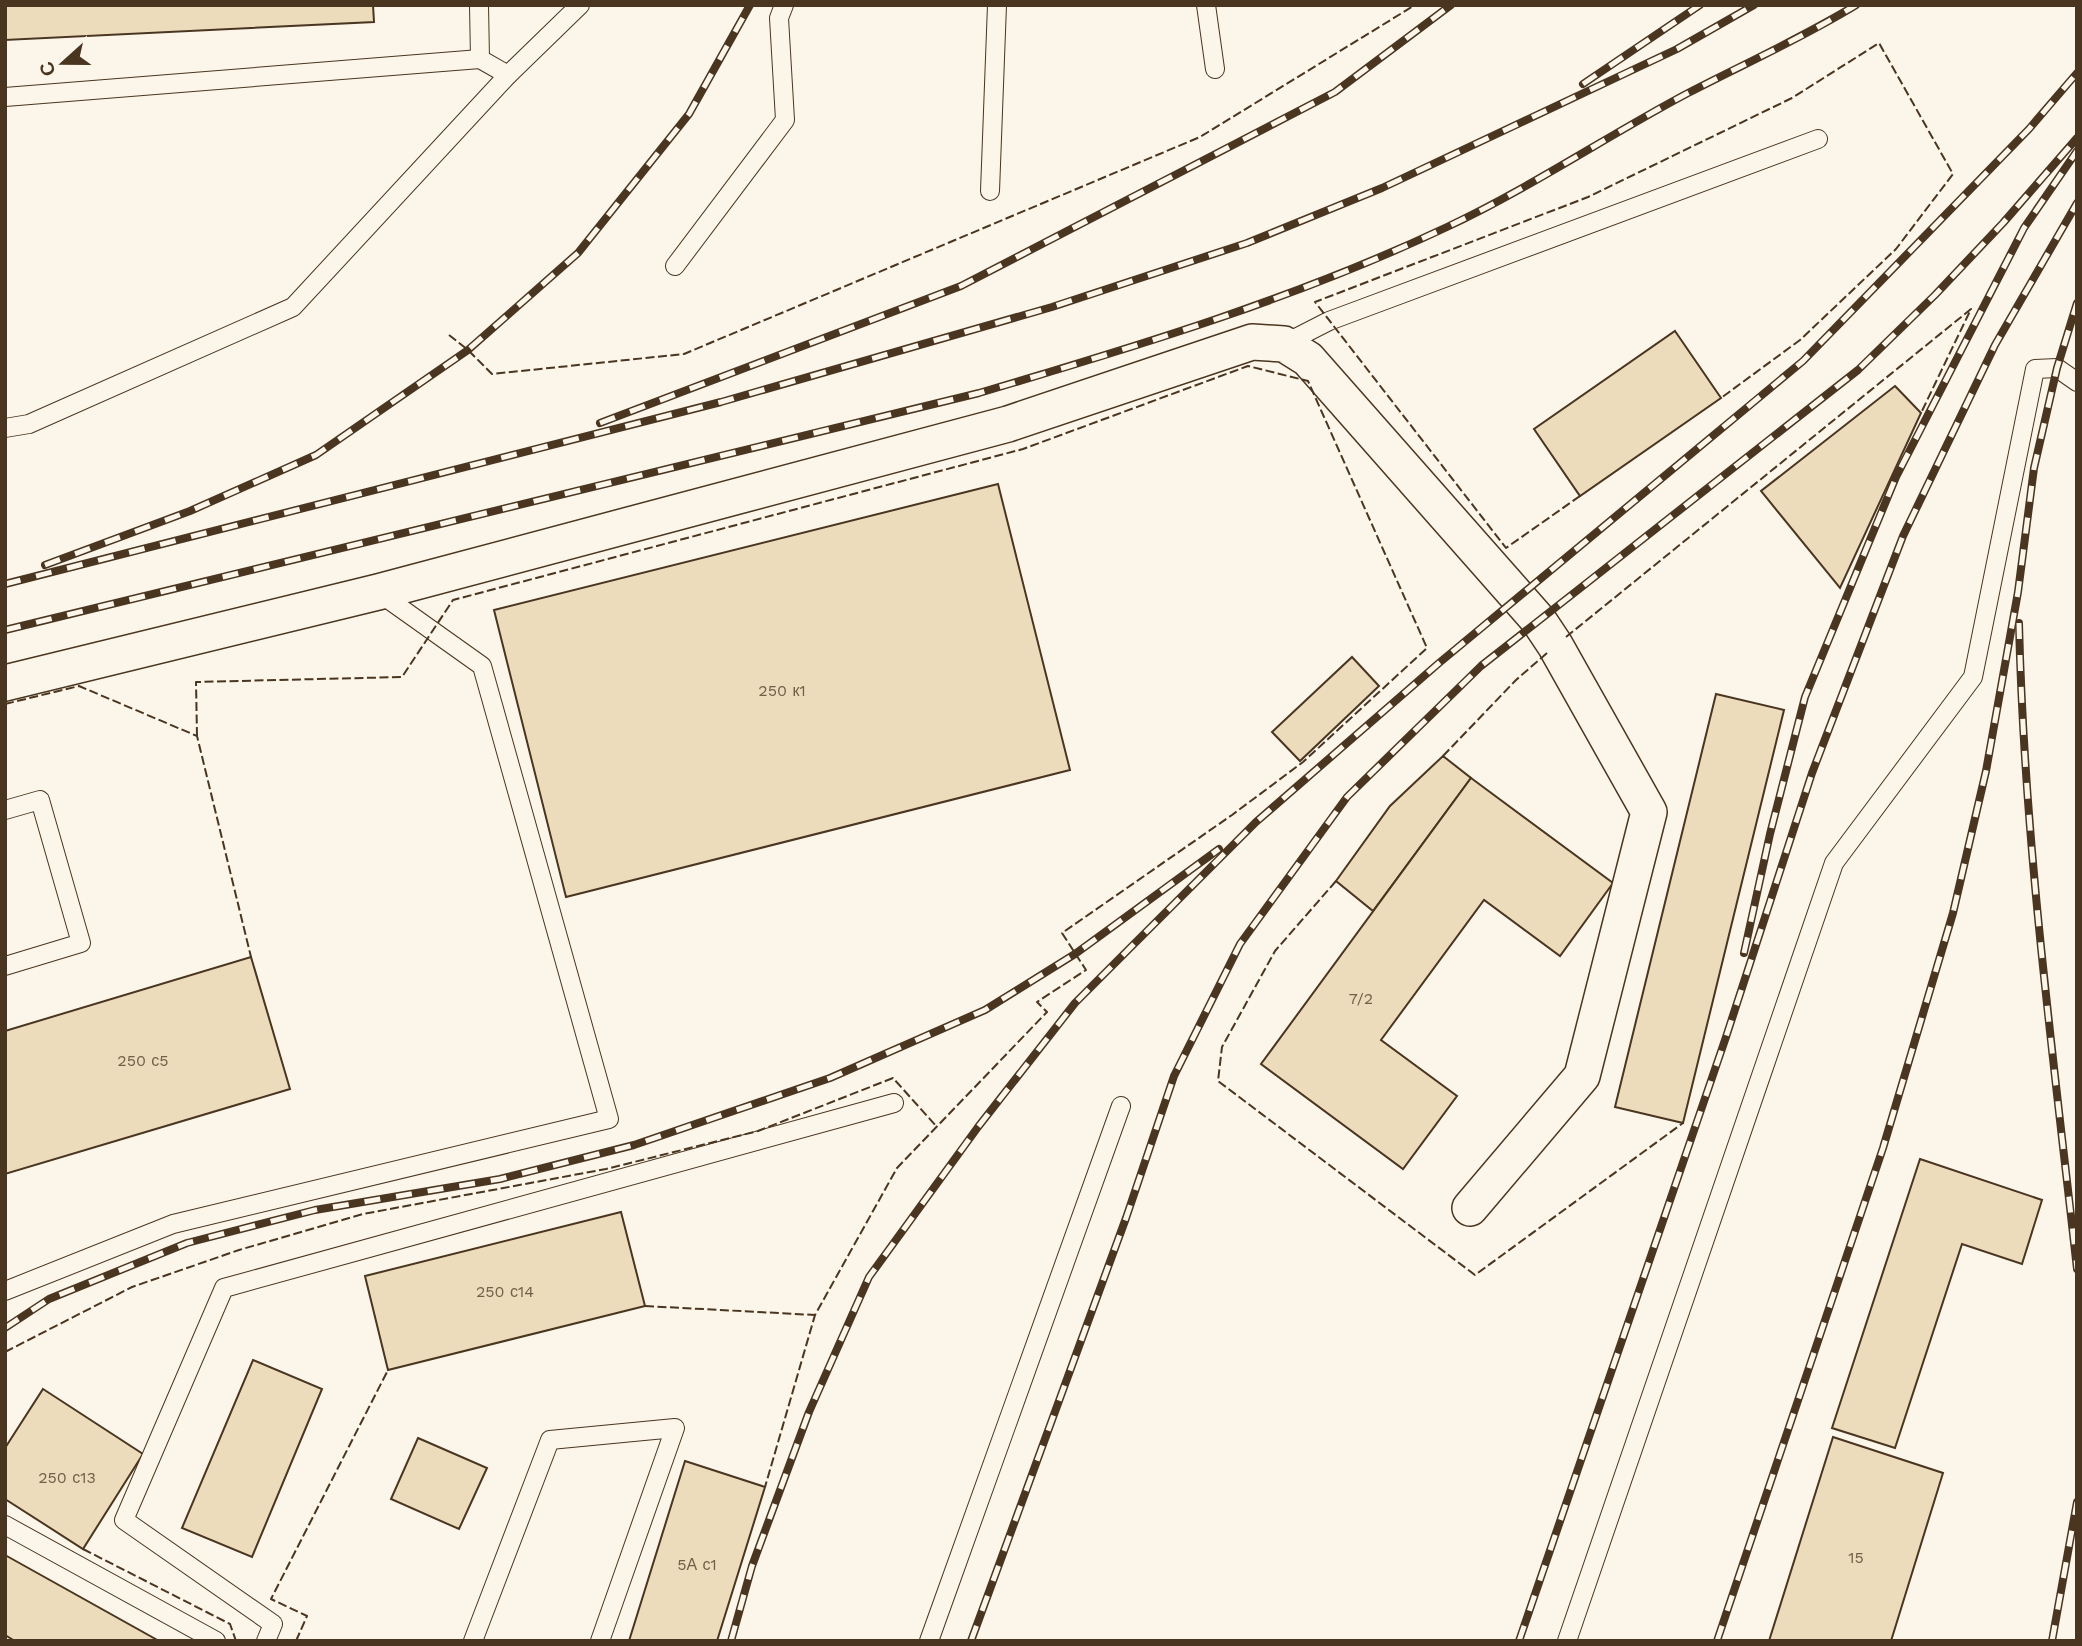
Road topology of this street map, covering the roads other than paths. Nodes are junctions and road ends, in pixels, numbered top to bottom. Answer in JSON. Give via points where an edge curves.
{"nodes":[{"id":1,"x":479,"y":5,"type":"edge"},
{"id":2,"x":580,"y":5,"type":"edge"},
{"id":3,"x":784,"y":5,"type":"edge"},
{"id":4,"x":997,"y":5,"type":"edge"},
{"id":5,"x":1206,"y":5,"type":"edge"},
{"id":6,"x":480,"y":59,"type":"junction"},
{"id":7,"x":1215,"y":69,"type":"dead end"},
{"id":8,"x":508,"y":75,"type":"junction"},
{"id":9,"x":5,"y":97,"type":"edge"},
{"id":10,"x":1818,"y":139,"type":"dead end"},
{"id":11,"x":990,"y":191,"type":"dead end"},
{"id":12,"x":675,"y":266,"type":"dead end"},
{"id":13,"x":1284,"y":344,"type":"junction"},
{"id":14,"x":2077,"y":382,"type":"edge"},
{"id":15,"x":5,"y":428,"type":"edge"},
{"id":16,"x":378,"y":592,"type":"junction"},
{"id":17,"x":5,"y":682,"type":"edge"},
{"id":18,"x":5,"y":810,"type":"edge"},
{"id":19,"x":5,"y":966,"type":"edge"},
{"id":20,"x":894,"y":1103,"type":"dead end"},
{"id":21,"x":1121,"y":1106,"type":"dead end"},
{"id":22,"x":1470,"y":1208,"type":"dead end"},
{"id":23,"x":5,"y":1292,"type":"edge"},
{"id":24,"x":5,"y":1525,"type":"edge"},
{"id":25,"x":216,"y":1641,"type":"edge"},
{"id":26,"x":266,"y":1641,"type":"edge"},
{"id":27,"x":473,"y":1641,"type":"edge"},
{"id":28,"x":600,"y":1641,"type":"edge"},
{"id":29,"x":929,"y":1641,"type":"edge"},
{"id":30,"x":1567,"y":1641,"type":"edge"}],
"edges":[{"from":1,"to":6,"type":"lane"},
{"from":2,"to":8,"type":"lane"},
{"from":3,"to":12,"type":"lane","via":[[779,18],[785,120]]},
{"from":4,"to":11,"type":"lane"},
{"from":5,"to":7,"type":"lane"},
{"from":6,"to":8,"type":"lane"},
{"from":6,"to":9,"type":"lane"},
{"from":8,"to":15,"type":"lane","via":[[293,306],[29,424]]},
{"from":10,"to":13,"type":"lane","via":[[1329,321]]},
{"from":13,"to":16,"type":"street","via":[[1252,342],[1007,424]]},
{"from":13,"to":22,"type":"street","via":[[1308,359],[1539,621],[1649,812],[1582,1076]]},
{"from":14,"to":30,"type":"lane","via":[[2057,368],[2035,369],[1973,677],[1834,863]]},
{"from":16,"to":17,"type":"street"},
{"from":16,"to":23,"type":"lane","via":[[482,666],[609,1119],[173,1224]]},
{"from":18,"to":19,"type":"lane","via":[[40,800],[81,943]]},
{"from":20,"to":26,"type":"lane","via":[[224,1288],[124,1520],[273,1624]]},
{"from":21,"to":29,"type":"lane"},
{"from":24,"to":25,"type":"lane"},
{"from":27,"to":28,"type":"lane","via":[[550,1440],[675,1428]]}]}
